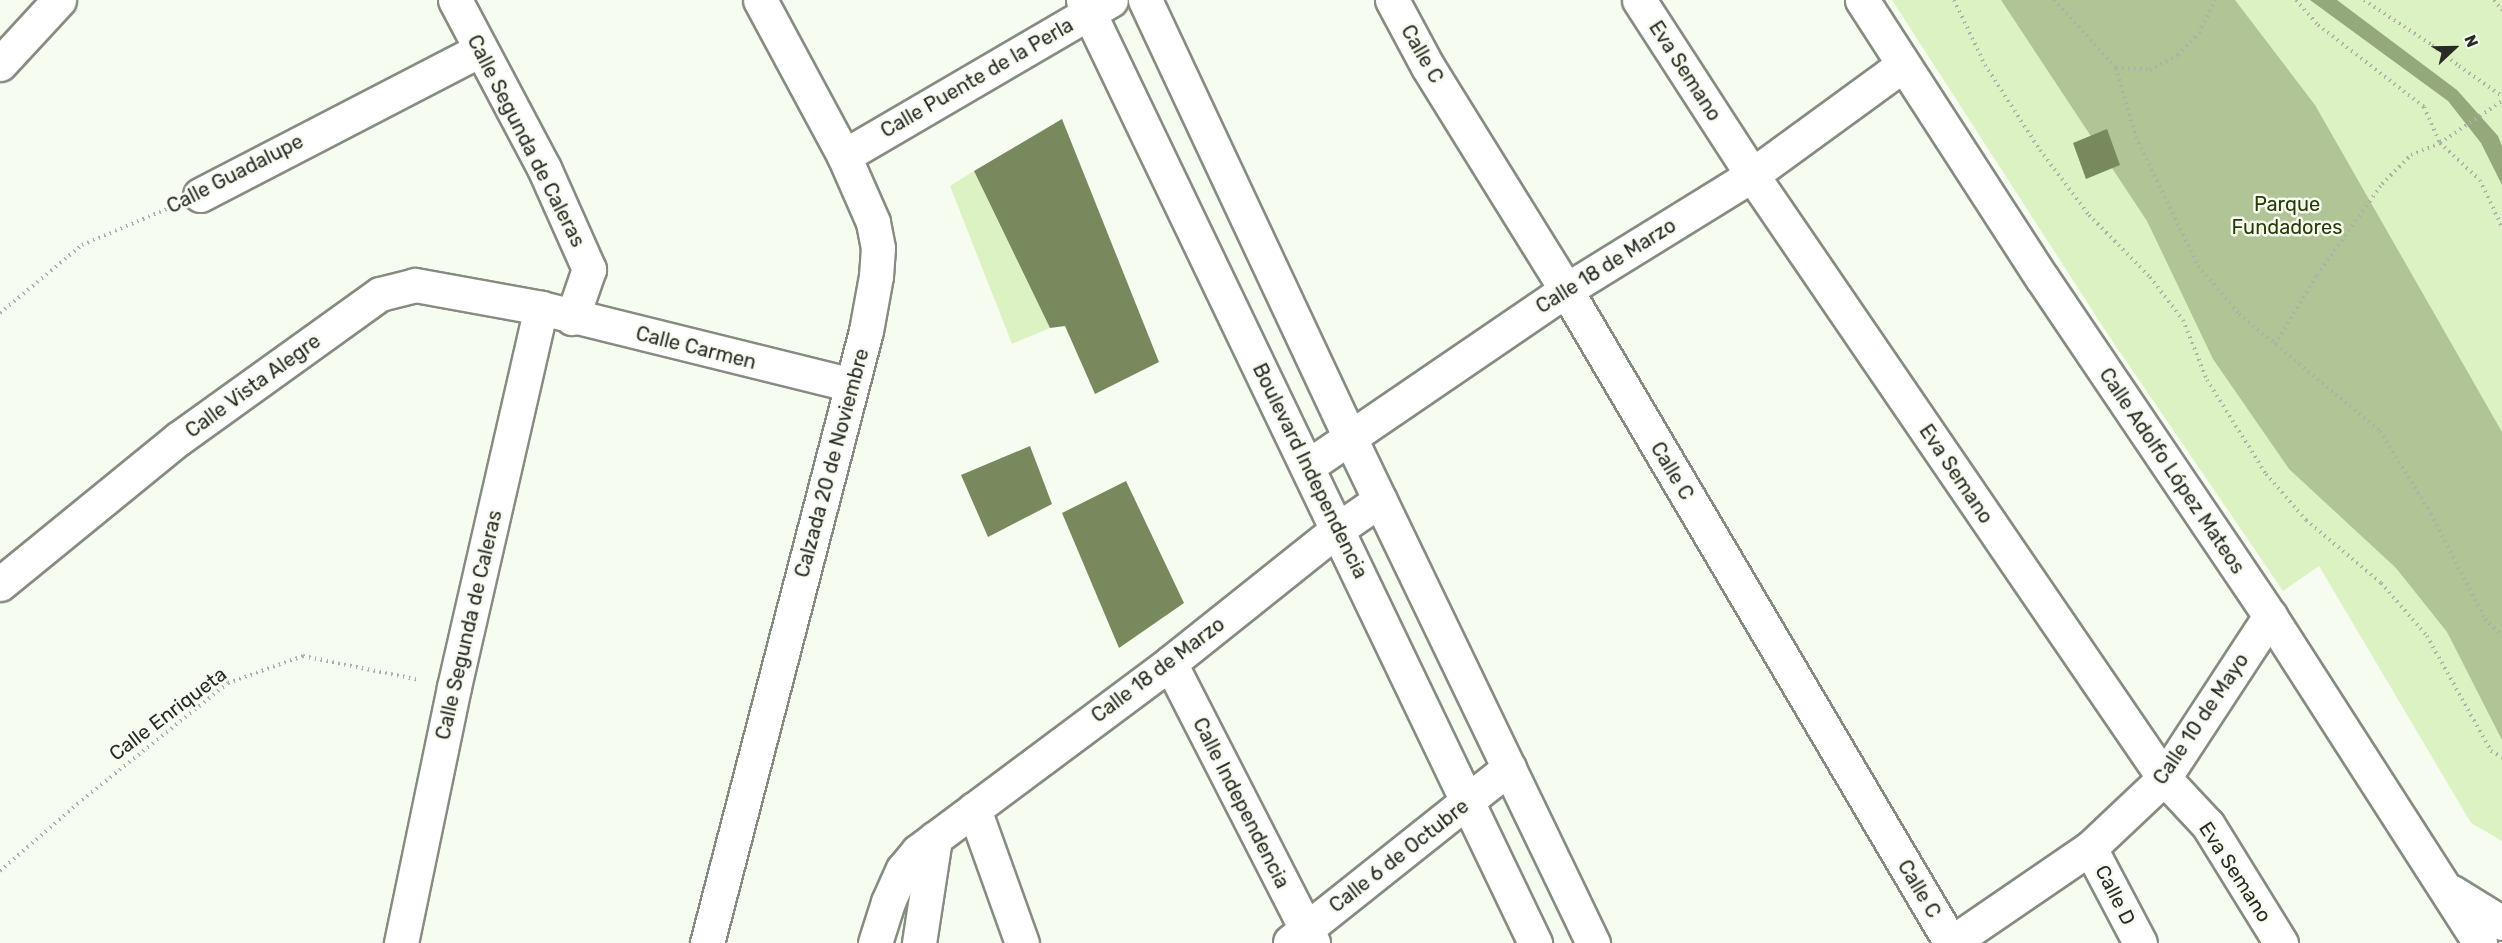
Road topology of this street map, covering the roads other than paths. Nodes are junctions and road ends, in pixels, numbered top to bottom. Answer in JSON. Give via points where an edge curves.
{"nodes":[{"id":1,"x":59,"y":0,"type":"edge"},
{"id":2,"x":455,"y":0,"type":"edge"},
{"id":3,"x":760,"y":0,"type":"edge"},
{"id":4,"x":1145,"y":0,"type":"edge"},
{"id":5,"x":1392,"y":0,"type":"edge"},
{"id":6,"x":1639,"y":0,"type":"edge"},
{"id":7,"x":1862,"y":0,"type":"edge"},
{"id":8,"x":1095,"y":4,"type":"edge"},
{"id":9,"x":480,"y":50,"type":"junction"},
{"id":10,"x":0,"y":64,"type":"edge"},
{"id":11,"x":1903,"y":65,"type":"junction"},
{"id":12,"x":844,"y":156,"type":"junction"},
{"id":13,"x":1752,"y":175,"type":"junction"},
{"id":14,"x":200,"y":195,"type":"road end"},
{"id":15,"x":1566,"y":290,"type":"junction"},
{"id":16,"x":541,"y":308,"type":"junction"},
{"id":17,"x":572,"y":318,"type":"junction"},
{"id":18,"x":852,"y":385,"type":"junction"},
{"id":19,"x":1349,"y":436,"type":"junction"},
{"id":20,"x":1308,"y":466,"type":"junction"},
{"id":21,"x":1380,"y":501,"type":"junction"},
{"id":22,"x":1338,"y":529,"type":"junction"},
{"id":23,"x":0,"y":584,"type":"edge"},
{"id":24,"x":2270,"y":616,"type":"junction"},
{"id":25,"x":1170,"y":663,"type":"junction"},
{"id":26,"x":1509,"y":768,"type":"junction"},
{"id":27,"x":2164,"y":778,"type":"junction"},
{"id":28,"x":1468,"y":802,"type":"junction"},
{"id":29,"x":975,"y":808,"type":"junction"},
{"id":30,"x":935,"y":838,"type":"junction"},
{"id":31,"x":2090,"y":848,"type":"junction"},
{"id":32,"x":2446,"y":888,"type":"junction"},
{"id":33,"x":2502,"y":922,"type":"edge"},
{"id":34,"x":1302,"y":939,"type":"edge"},
{"id":35,"x":401,"y":943,"type":"edge"},
{"id":36,"x":707,"y":943,"type":"edge"},
{"id":37,"x":875,"y":943,"type":"edge"},
{"id":38,"x":920,"y":943,"type":"edge"},
{"id":39,"x":1022,"y":943,"type":"edge"},
{"id":40,"x":1535,"y":943,"type":"edge"},
{"id":41,"x":1593,"y":943,"type":"edge"},
{"id":42,"x":1951,"y":943,"type":"edge"},
{"id":43,"x":2140,"y":943,"type":"edge"},
{"id":44,"x":2281,"y":943,"type":"edge"},
{"id":45,"x":2480,"y":943,"type":"edge"}],
"edges":[{"from":1,"to":10,"type":"street"},
{"from":2,"to":9,"type":"street","name":"Calle Segunda de Caleras"},
{"from":3,"to":12,"type":"street","name":"Calzada 20 de Noviembre"},
{"from":4,"to":19,"type":"street"},
{"from":5,"to":15,"type":"street","name":"Calle C","via":[[1428,67]]},
{"from":6,"to":13,"type":"street","name":"Eva Semano"},
{"from":7,"to":11,"type":"street","name":"Calle Adolfo López Mateos"},
{"from":8,"to":12,"type":"street","name":"Calle Puente de la Perla"},
{"from":8,"to":20,"type":"street","name":"Boulevard Independencia"},
{"from":9,"to":14,"type":"street","name":"Calle Guadalupe"},
{"from":9,"to":17,"type":"street","name":"Calle Segunda de Caleras","via":[[544,168],[589,269]]},
{"from":11,"to":13,"type":"street","name":"Calle 18 de Marzo"},
{"from":11,"to":24,"type":"street","name":"Calle Adolfo López Mateos"},
{"from":12,"to":18,"type":"street","name":"Calzada 20 de Noviembre","via":[[873,222],[878,248],[866,331]]},
{"from":13,"to":15,"type":"street","name":"Calle 18 de Marzo"},
{"from":13,"to":27,"type":"street","name":"Eva Semano"},
{"from":15,"to":19,"type":"street","name":"Calle 18 de Marzo"},
{"from":15,"to":42,"type":"street","name":"Calle C"},
{"from":16,"to":17,"type":"street","name":"Calle Carmen"},
{"from":16,"to":23,"type":"street","name":"Calle Vista Alegre","via":[[415,285],[380,294],[178,439]]},
{"from":16,"to":35,"type":"street","name":"Calle Segunda de Caleras","via":[[454,687]]},
{"from":17,"to":18,"type":"street","name":"Calle Carmen"},
{"from":18,"to":36,"type":"street","name":"Calzada 20 de Noviembre"},
{"from":19,"to":20,"type":"street","name":"Calle 18 de Marzo"},
{"from":19,"to":21,"type":"street"},
{"from":20,"to":22,"type":"street","name":"Boulevard Independencia"},
{"from":21,"to":22,"type":"street","name":"Calle 18 de Marzo"},
{"from":21,"to":26,"type":"street"},
{"from":22,"to":25,"type":"street","name":"Calle 18 de Marzo"},
{"from":22,"to":28,"type":"street","name":"Boulevard Independencia"},
{"from":24,"to":27,"type":"street","name":"Calle 10 de Mayo"},
{"from":24,"to":32,"type":"street","name":"Calle Adolfo López Mateos"},
{"from":25,"to":29,"type":"street","name":"Calle 18 de Marzo"},
{"from":25,"to":34,"type":"street","name":"Calle Independencia"},
{"from":26,"to":28,"type":"street","name":"Calle 6 de Octubre"},
{"from":26,"to":41,"type":"street"},
{"from":27,"to":31,"type":"street","name":"Calle 10 de Mayo"},
{"from":27,"to":44,"type":"street","name":"Eva Semano","via":[[2208,825]]},
{"from":28,"to":34,"type":"street","name":"Calle 6 de Octubre"},
{"from":28,"to":40,"type":"street","name":"Boulevard Independencia"},
{"from":29,"to":30,"type":"street","name":"Calle 18 de Marzo"},
{"from":29,"to":39,"type":"street"},
{"from":30,"to":37,"type":"street","name":"Calle 18 de Marzo","via":[[903,869]]},
{"from":30,"to":38,"type":"street"},
{"from":31,"to":42,"type":"street","name":"Calle 10 de Mayo"},
{"from":31,"to":43,"type":"street","name":"Calle D"},
{"from":32,"to":33,"type":"street"},
{"from":32,"to":45,"type":"street","name":"Calle Adolfo López Mateos"}]}
